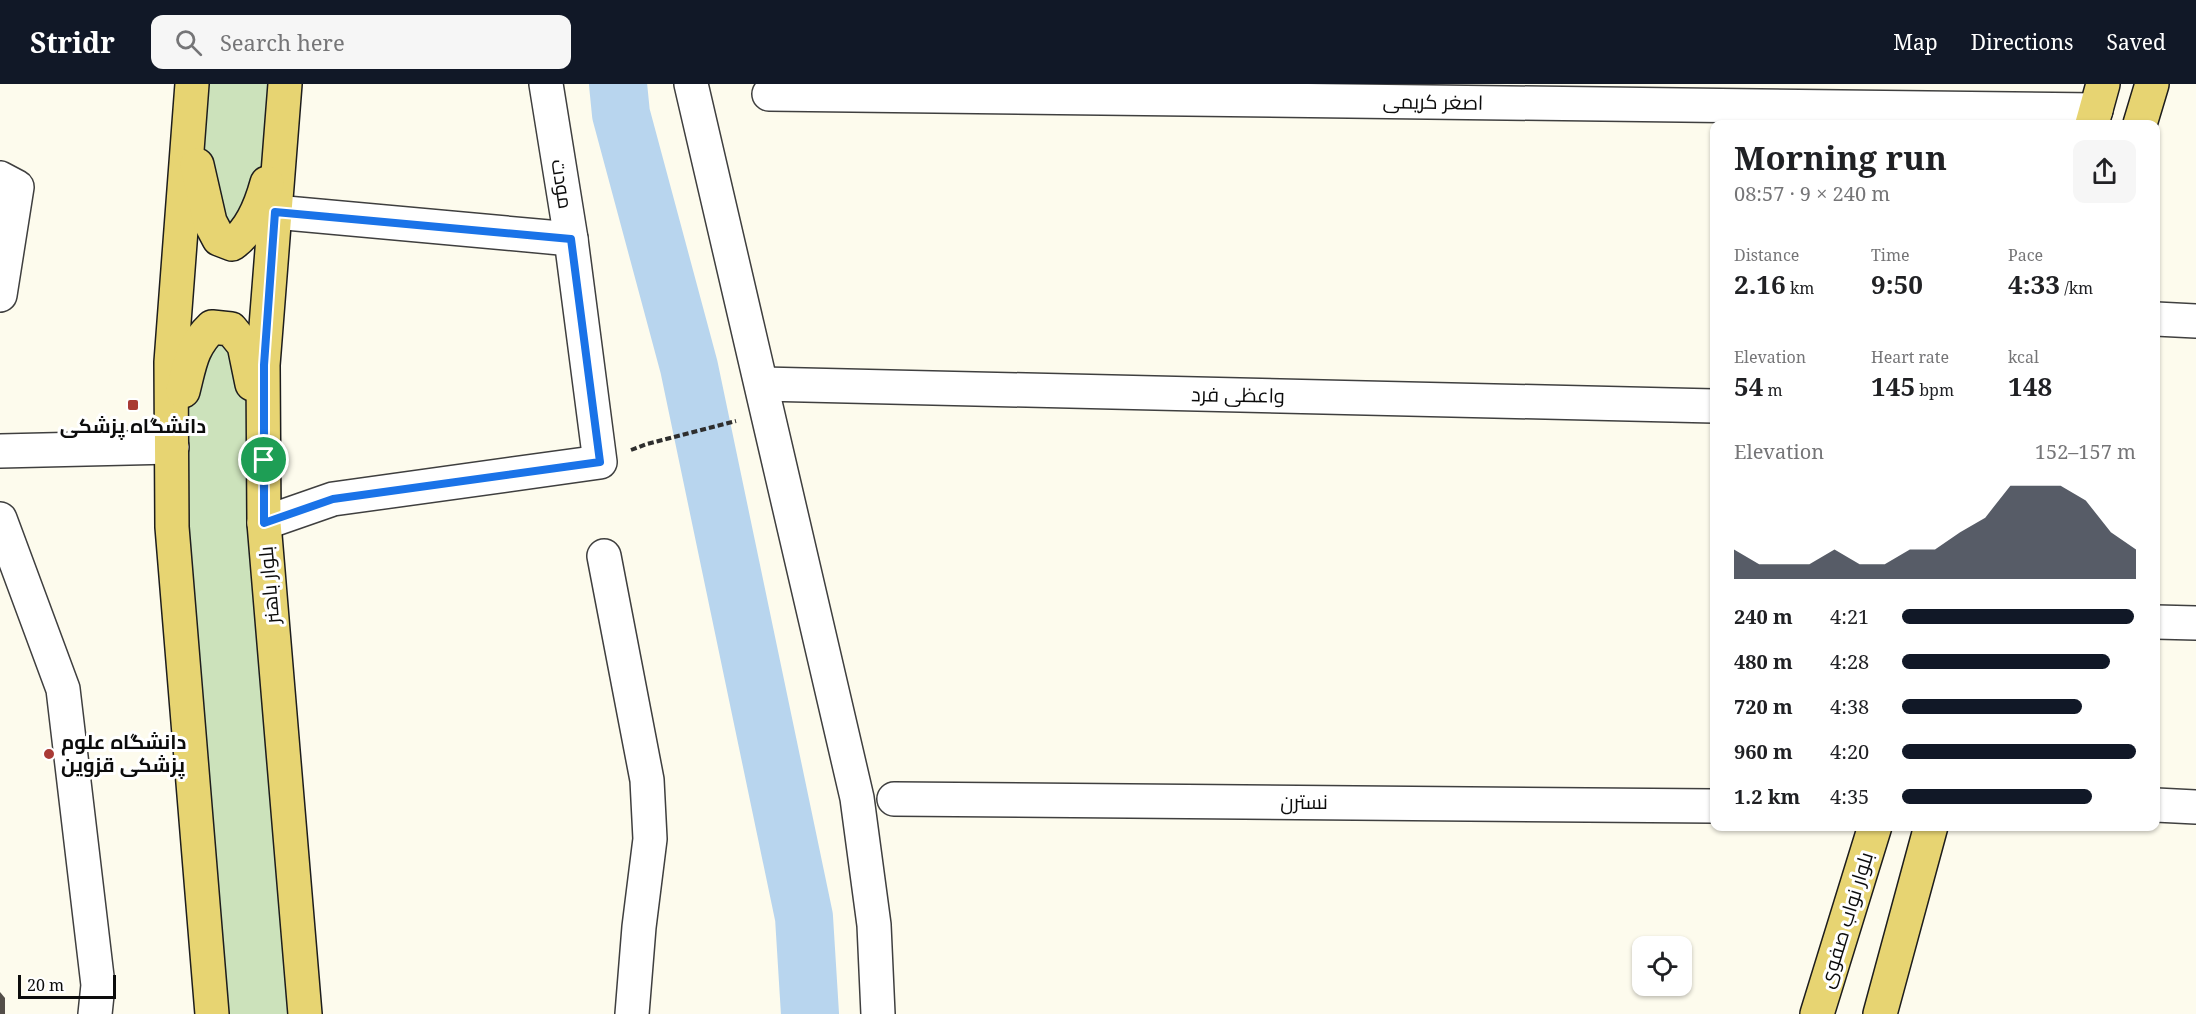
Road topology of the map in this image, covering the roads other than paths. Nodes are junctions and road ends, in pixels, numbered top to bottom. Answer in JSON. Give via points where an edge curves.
{"nodes":[{"id":1,"x":546,"y":84,"type":"edge"},
{"id":2,"x":691,"y":84,"type":"edge"},
{"id":3,"x":2152,"y":84,"type":"edge"},
{"id":4,"x":192,"y":91,"type":"edge"},
{"id":5,"x":768,"y":93,"type":"dead end"},
{"id":6,"x":284,"y":95,"type":"edge"},
{"id":7,"x":2097,"y":106,"type":"edge"},
{"id":8,"x":2141,"y":120,"type":"edge"},
{"id":9,"x":0,"y":178,"type":"edge"},
{"id":10,"x":275,"y":212,"type":"junction"},
{"id":11,"x":571,"y":239,"type":"junction"},
{"id":12,"x":0,"y":295,"type":"edge"},
{"id":13,"x":2160,"y":319,"type":"edge"},
{"id":14,"x":2196,"y":321,"type":"edge"},
{"id":15,"x":762,"y":384,"type":"junction"},
{"id":16,"x":1710,"y":406,"type":"edge"},
{"id":17,"x":0,"y":451,"type":"edge"},
{"id":18,"x":172,"y":455,"type":"junction"},
{"id":19,"x":264,"y":460,"type":"junction"},
{"id":20,"x":0,"y":519,"type":"edge"},
{"id":21,"x":264,"y":523,"type":"junction"},
{"id":22,"x":604,"y":556,"type":"dead end"},
{"id":23,"x":2160,"y":622,"type":"edge"},
{"id":24,"x":2196,"y":623,"type":"edge"},
{"id":25,"x":894,"y":799,"type":"dead end"},
{"id":26,"x":2160,"y":805,"type":"edge"},
{"id":27,"x":1710,"y":806,"type":"edge"},
{"id":28,"x":2196,"y":807,"type":"edge"},
{"id":29,"x":1873,"y":831,"type":"edge"},
{"id":30,"x":1931,"y":831,"type":"edge"},
{"id":31,"x":95,"y":1014,"type":"edge"},
{"id":32,"x":212,"y":1014,"type":"edge"},
{"id":33,"x":305,"y":1014,"type":"edge"},
{"id":34,"x":632,"y":1014,"type":"edge"},
{"id":35,"x":878,"y":1014,"type":"edge"},
{"id":36,"x":1817,"y":1014,"type":"edge"},
{"id":37,"x":1880,"y":1014,"type":"edge"}],
"edges":[{"from":1,"to":11,"type":"street","name":"مودت"},
{"from":2,"to":15,"type":"street"},
{"from":3,"to":8,"type":"main road"},
{"from":4,"to":6,"type":"main road","via":[[196,160],[210,222],[219,239],[232,244],[242,238],[267,185]]},
{"from":4,"to":18,"type":"main road","via":[[171,362]]},
{"from":5,"to":7,"type":"street","name":"اصغر کریمی"},
{"from":6,"to":10,"type":"main road","name":"بلوار باهنر"},
{"from":9,"to":12,"type":"street","via":[[17,188]]},
{"from":10,"to":11,"type":"street"},
{"from":10,"to":19,"type":"main road","name":"بلوار باهنر","via":[[264,365]]},
{"from":11,"to":21,"type":"street","name":"مودت","via":[[600,462],[333,499]]},
{"from":13,"to":14,"type":"street"},
{"from":15,"to":16,"type":"street","name":"واعظی فرد"},
{"from":15,"to":35,"type":"street","via":[[857,798],[874,925]]},
{"from":17,"to":18,"type":"street"},
{"from":18,"to":19,"type":"main road","via":[[191,356],[200,338],[212,327],[231,329],[244,345]]},
{"from":18,"to":32,"type":"main road","via":[[172,527]]},
{"from":19,"to":21,"type":"main road","name":"بلوار باهنر"},
{"from":20,"to":31,"type":"street","via":[[63,689],[98,985]]},
{"from":21,"to":33,"type":"main road","name":"بلوار باهنر"},
{"from":22,"to":34,"type":"street","via":[[647,780],[650,839]]},
{"from":23,"to":24,"type":"street"},
{"from":25,"to":27,"type":"street","name":"نسترن"},
{"from":26,"to":28,"type":"street"},
{"from":29,"to":36,"type":"main road","name":"بلوار نواب صفوی"},
{"from":30,"to":37,"type":"main road"}]}
